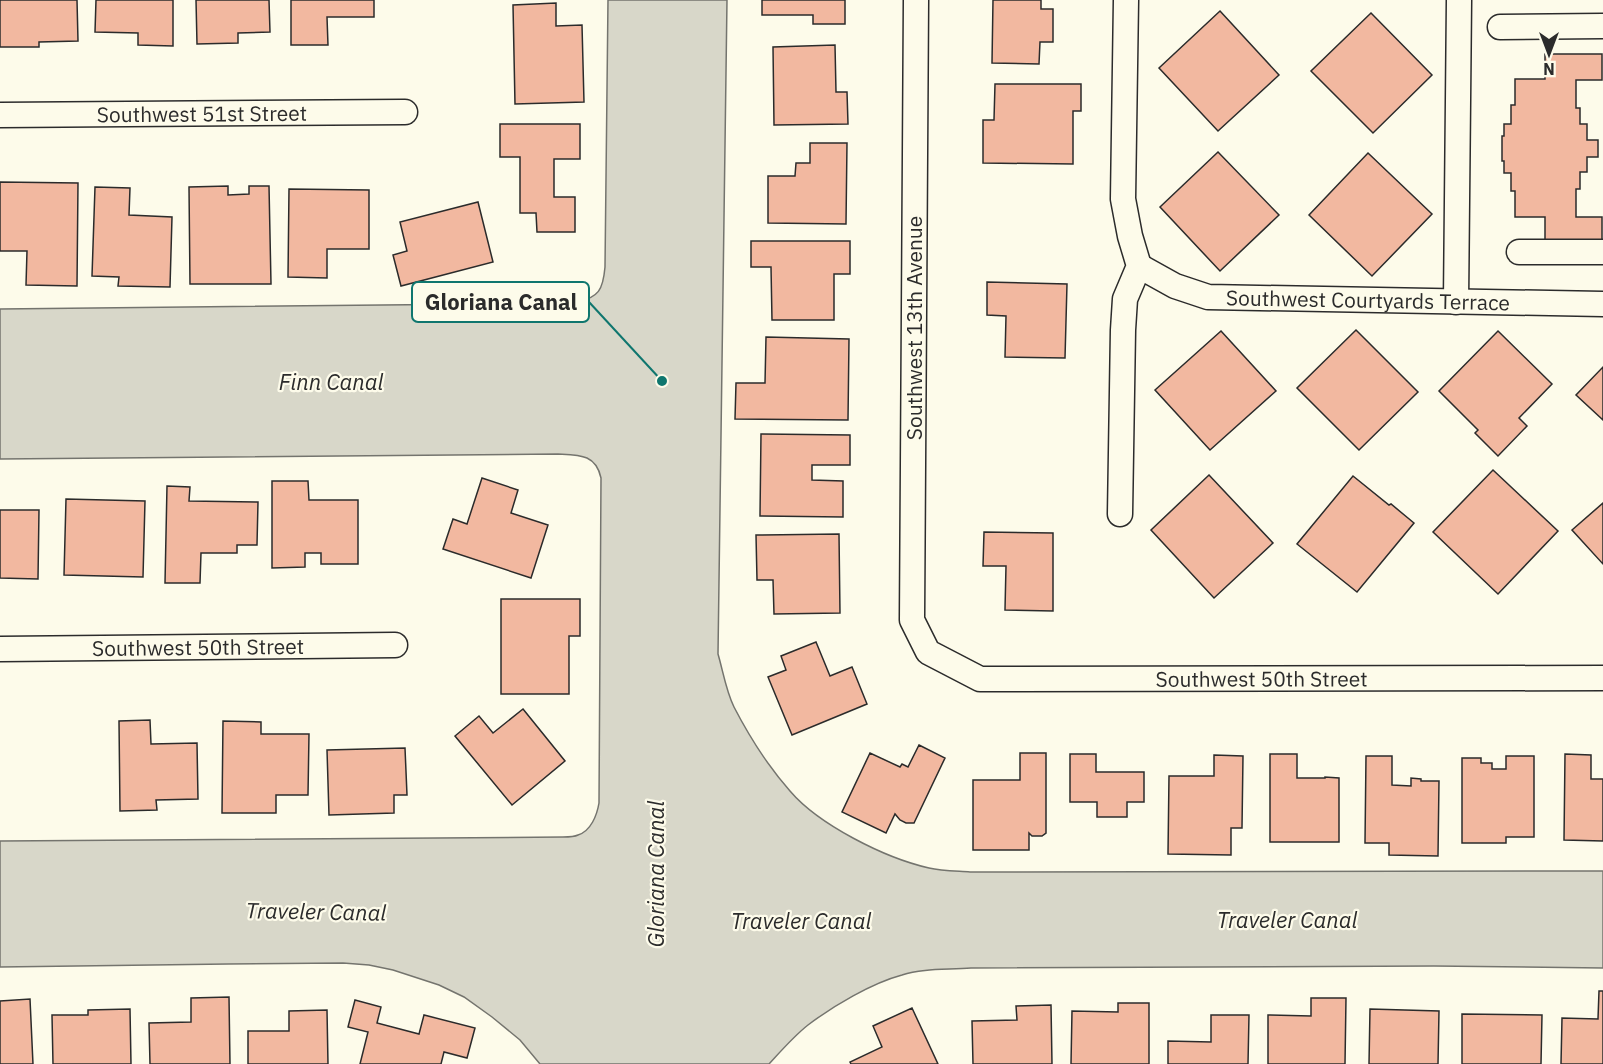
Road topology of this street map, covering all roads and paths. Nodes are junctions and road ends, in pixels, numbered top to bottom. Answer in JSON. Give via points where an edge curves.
{"nodes":[{"id":1,"x":916,"y":0,"type":"edge"},
{"id":2,"x":1126,"y":0,"type":"edge"},
{"id":3,"x":1459,"y":0,"type":"edge"},
{"id":4,"x":1603,"y":26,"type":"edge"},
{"id":5,"x":1500,"y":27,"type":"dead end"},
{"id":6,"x":405,"y":112,"type":"dead end"},
{"id":7,"x":0,"y":115,"type":"edge"},
{"id":8,"x":1519,"y":252,"type":"dead end"},
{"id":9,"x":1603,"y":252,"type":"edge"},
{"id":10,"x":1139,"y":266,"type":"junction"},
{"id":11,"x":1456,"y":302,"type":"junction"},
{"id":12,"x":1603,"y":304,"type":"edge"},
{"id":13,"x":1120,"y":514,"type":"dead end"},
{"id":14,"x":395,"y":645,"type":"dead end"},
{"id":15,"x":0,"y":649,"type":"edge"},
{"id":16,"x":928,"y":652,"type":"joint"},
{"id":17,"x":1603,"y":678,"type":"edge"}],
"edges":[{"from":1,"to":16,"type":"street","name":"Southwest 13th Avenue","via":[[912,620]]},
{"from":2,"to":10,"type":"street","via":[[1123,199]]},
{"from":3,"to":11,"type":"street"},
{"from":4,"to":5,"type":"street"},
{"from":6,"to":7,"type":"street","name":"Southwest 51st Street"},
{"from":8,"to":9,"type":"street"},
{"from":10,"to":11,"type":"street","name":"Southwest Courtyards Terrace","via":[[1175,286],[1208,297]]},
{"from":10,"to":13,"type":"street","via":[[1125,299]]},
{"from":11,"to":12,"type":"street","name":"Southwest Courtyards Terrace"},
{"from":14,"to":15,"type":"street","name":"Southwest 50th Street"},
{"from":16,"to":17,"type":"street","name":"Southwest 50th Street","via":[[980,680]]}]}
